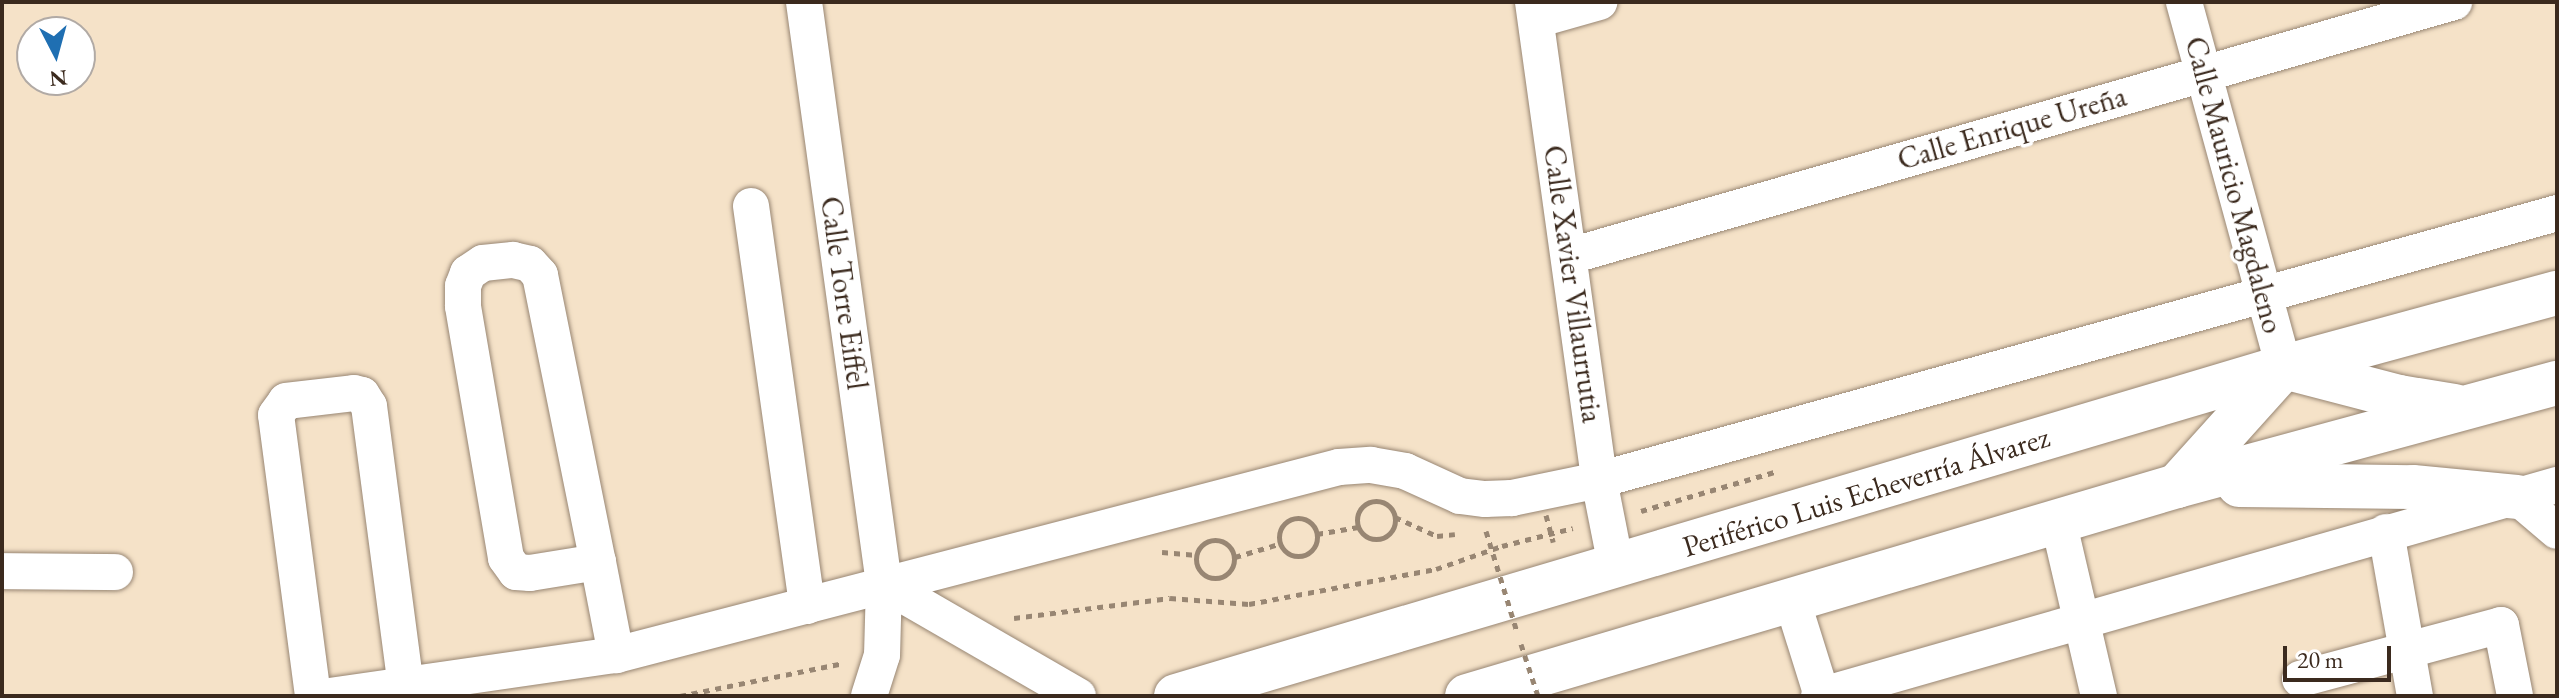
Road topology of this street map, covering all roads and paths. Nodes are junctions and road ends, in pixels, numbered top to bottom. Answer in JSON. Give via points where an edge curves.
{"nodes":[{"id":1,"x":804,"y":2,"type":"edge"},
{"id":2,"x":1599,"y":2,"type":"edge"},
{"id":3,"x":2184,"y":2,"type":"edge"},
{"id":4,"x":2454,"y":2,"type":"edge"},
{"id":5,"x":1535,"y":11,"type":"edge"},
{"id":6,"x":2203,"y":73,"type":"junction"},
{"id":7,"x":751,"y":206,"type":"dead end"},
{"id":8,"x":2557,"y":213,"type":"edge"},
{"id":9,"x":1570,"y":256,"type":"junction"},
{"id":10,"x":2557,"y":293,"type":"edge"},
{"id":11,"x":2266,"y":297,"type":"junction"},
{"id":12,"x":2284,"y":367,"type":"junction"},
{"id":13,"x":2557,"y":383,"type":"edge"},
{"id":14,"x":2468,"y":409,"type":"junction"},
{"id":15,"x":1599,"y":480,"type":"junction"},
{"id":16,"x":2177,"y":486,"type":"junction"},
{"id":17,"x":2537,"y":491,"type":"edge"},
{"id":18,"x":1546,"y":515,"type":"dead end"},
{"id":19,"x":2058,"y":520,"type":"junction"},
{"id":20,"x":1358,"y":527,"type":"junction"},
{"id":21,"x":1486,"y":531,"type":"dead end"},
{"id":22,"x":2557,"y":531,"type":"edge"},
{"id":23,"x":2386,"y":532,"type":"junction"},
{"id":24,"x":1317,"y":534,"type":"junction"},
{"id":25,"x":1553,"y":542,"type":"dead end"},
{"id":26,"x":1279,"y":544,"type":"junction"},
{"id":27,"x":1235,"y":557,"type":"junction"},
{"id":28,"x":598,"y":562,"type":"junction"},
{"id":29,"x":1616,"y":566,"type":"junction"},
{"id":30,"x":2,"y":571,"type":"edge"},
{"id":31,"x":115,"y":572,"type":"dead end"},
{"id":32,"x":884,"y":584,"type":"junction"},
{"id":33,"x":1792,"y":600,"type":"junction"},
{"id":34,"x":807,"y":606,"type":"junction"},
{"id":35,"x":2081,"y":619,"type":"junction"},
{"id":36,"x":1517,"y":632,"type":"dead end"},
{"id":37,"x":1521,"y":644,"type":"dead end"},
{"id":38,"x":2405,"y":651,"type":"junction"},
{"id":39,"x":616,"y":655,"type":"junction"},
{"id":40,"x":1305,"y":659,"type":"junction"},
{"id":41,"x":2300,"y":679,"type":"dead end"},
{"id":42,"x":406,"y":687,"type":"junction"},
{"id":43,"x":313,"y":696,"type":"edge"},
{"id":44,"x":330,"y":696,"type":"edge"},
{"id":45,"x":869,"y":696,"type":"edge"},
{"id":46,"x":1078,"y":696,"type":"edge"},
{"id":47,"x":1176,"y":696,"type":"edge"},
{"id":48,"x":1281,"y":696,"type":"edge"},
{"id":49,"x":1467,"y":696,"type":"edge"},
{"id":50,"x":1538,"y":696,"type":"edge"},
{"id":51,"x":1821,"y":696,"type":"edge"},
{"id":52,"x":2099,"y":696,"type":"edge"},
{"id":53,"x":2415,"y":696,"type":"edge"},
{"id":54,"x":2515,"y":696,"type":"edge"}],
"edges":[{"from":1,"to":32,"type":"street","name":"Calle Torre Eiffel"},
{"from":2,"to":5,"type":"street"},
{"from":3,"to":6,"type":"street","name":"Calle Mauricio Magdaleno"},
{"from":4,"to":6,"type":"street","name":"Calle Enrique Ureña"},
{"from":5,"to":9,"type":"street","name":"Calle Xavier Villaurrutia"},
{"from":6,"to":9,"type":"street","name":"Calle Enrique Ureña"},
{"from":6,"to":11,"type":"street","name":"Calle Mauricio Magdaleno"},
{"from":7,"to":34,"type":"street"},
{"from":8,"to":11,"type":"street"},
{"from":9,"to":15,"type":"street","name":"Calle Xavier Villaurrutia"},
{"from":10,"to":12,"type":"highway","name":"Periférico Luis Echeverría Álvarez"},
{"from":11,"to":12,"type":"street","name":"Calle Mauricio Magdaleno"},
{"from":11,"to":15,"type":"street"},
{"from":12,"to":14,"type":"highway"},
{"from":12,"to":16,"type":"highway"},
{"from":12,"to":29,"type":"highway","name":"Periférico Luis Echeverría Álvarez"},
{"from":13,"to":14,"type":"highway"},
{"from":14,"to":16,"type":"highway"},
{"from":15,"to":29,"type":"street","name":"Calle Xavier Villaurrutia"},
{"from":15,"to":32,"type":"street","via":[[1485,499],[1460,496],[1405,471],[1339,467]]},
{"from":16,"to":17,"type":"highway"},
{"from":16,"to":19,"type":"highway"},
{"from":17,"to":22,"type":"street"},
{"from":17,"to":23,"type":"street"},
{"from":18,"to":25,"type":"path","bridge":true},
{"from":19,"to":33,"type":"highway"},
{"from":19,"to":35,"type":"street"},
{"from":20,"to":20,"type":"path","via":[[1359,509],[1369,501],[1382,501],[1392,509],[1394,528],[1384,537],[1366,537]]},
{"from":20,"to":24,"type":"path"},
{"from":21,"to":36,"type":"path","bridge":true},
{"from":23,"to":35,"type":"street"},
{"from":23,"to":38,"type":"street"},
{"from":24,"to":26,"type":"path","via":[[1312,550],[1300,556],[1288,554]]},
{"from":24,"to":26,"type":"path","via":[[1309,521],[1291,518],[1281,526]]},
{"from":26,"to":27,"type":"path"},
{"from":27,"to":27,"type":"path","via":[[1230,573],[1218,579],[1201,573],[1196,561],[1199,549],[1215,540],[1227,544]]},
{"from":28,"to":28,"type":"street","via":[[530,573],[516,572],[506,558],[463,306],[468,273],[483,263],[513,260],[530,264],[540,275]]},
{"from":28,"to":39,"type":"street"},
{"from":29,"to":40,"type":"highway","name":"Periférico Luis Echeverría Álvarez"},
{"from":30,"to":31,"type":"street"},
{"from":32,"to":34,"type":"street"},
{"from":32,"to":45,"type":"street","name":"Calle Torre Eiffel","via":[[882,655]]},
{"from":32,"to":46,"type":"street"},
{"from":33,"to":49,"type":"highway"},
{"from":33,"to":51,"type":"street"},
{"from":34,"to":39,"type":"street"},
{"from":35,"to":51,"type":"street"},
{"from":35,"to":52,"type":"street"},
{"from":37,"to":50,"type":"path","bridge":true},
{"from":38,"to":41,"type":"street"},
{"from":38,"to":53,"type":"street"},
{"from":38,"to":54,"type":"street","via":[[2501,625]]},
{"from":39,"to":42,"type":"street"},
{"from":40,"to":47,"type":"highway","name":"Periférico Luis Echeverría Álvarez"},
{"from":40,"to":48,"type":"highway"},
{"from":42,"to":43,"type":"street","via":[[369,406],[354,393],[286,401],[276,415]]},
{"from":42,"to":44,"type":"street"}]}
